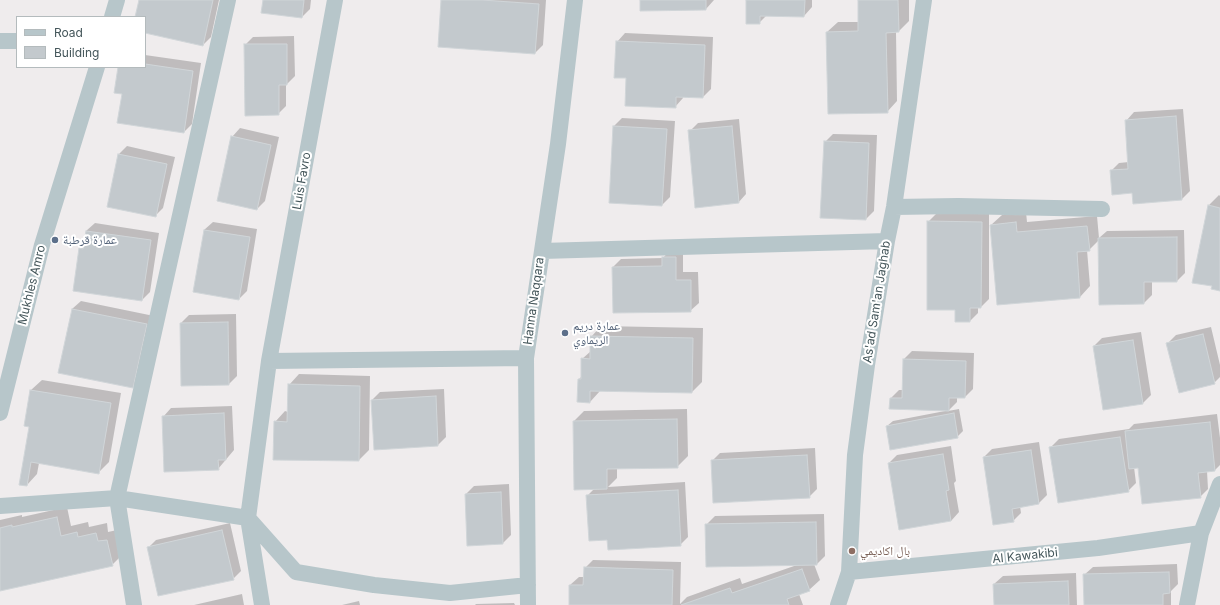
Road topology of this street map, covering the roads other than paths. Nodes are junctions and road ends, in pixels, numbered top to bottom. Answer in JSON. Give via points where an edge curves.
{"nodes":[{"id":1,"x":117,"y":0,"type":"edge"},
{"id":2,"x":228,"y":0,"type":"edge"},
{"id":3,"x":335,"y":0,"type":"edge"},
{"id":4,"x":575,"y":0,"type":"edge"},
{"id":5,"x":924,"y":0,"type":"edge"},
{"id":6,"x":112,"y":16,"type":"edge"},
{"id":7,"x":0,"y":41,"type":"edge"},
{"id":8,"x":16,"y":41,"type":"edge"},
{"id":9,"x":97,"y":68,"type":"edge"},
{"id":10,"x":894,"y":207,"type":"junction"},
{"id":11,"x":1102,"y":209,"type":"dead end"},
{"id":12,"x":887,"y":241,"type":"junction"},
{"id":13,"x":542,"y":251,"type":"junction"},
{"id":14,"x":526,"y":358,"type":"junction"},
{"id":15,"x":269,"y":361,"type":"junction"},
{"id":16,"x":0,"y":413,"type":"edge"},
{"id":17,"x":1220,"y":484,"type":"edge"},
{"id":18,"x":117,"y":498,"type":"junction"},
{"id":19,"x":0,"y":506,"type":"edge"},
{"id":20,"x":248,"y":518,"type":"junction"},
{"id":21,"x":1200,"y":533,"type":"junction"},
{"id":22,"x":849,"y":572,"type":"junction"},
{"id":23,"x":528,"y":584,"type":"junction"},
{"id":24,"x":134,"y":605,"type":"edge"},
{"id":25,"x":262,"y":605,"type":"edge"},
{"id":26,"x":528,"y":605,"type":"edge"},
{"id":27,"x":838,"y":605,"type":"edge"},
{"id":28,"x":1187,"y":605,"type":"edge"}],
"edges":[{"from":1,"to":6,"type":"street"},
{"from":2,"to":18,"type":"street"},
{"from":3,"to":15,"type":"street","name":"Luis Favro"},
{"from":4,"to":13,"type":"street","name":"Hanna Naqqara"},
{"from":5,"to":10,"type":"street","name":"As'ad Sam'an Jaghab"},
{"from":7,"to":8,"type":"street"},
{"from":9,"to":16,"type":"street","name":"Mukhles Amro","via":[[42,245]]},
{"from":10,"to":11,"type":"street"},
{"from":10,"to":12,"type":"street","name":"As'ad Sam'an Jaghab"},
{"from":12,"to":13,"type":"street"},
{"from":12,"to":22,"type":"street","name":"As'ad Sam'an Jaghab","via":[[855,455]]},
{"from":13,"to":14,"type":"street","name":"Hanna Naqqara"},
{"from":14,"to":15,"type":"street"},
{"from":14,"to":23,"type":"street","name":"Hanna Naqqara"},
{"from":15,"to":20,"type":"street","name":"Luis Favro"},
{"from":17,"to":21,"type":"street"},
{"from":18,"to":19,"type":"street"},
{"from":18,"to":20,"type":"street"},
{"from":18,"to":24,"type":"street"},
{"from":20,"to":23,"type":"street","via":[[296,572],[450,594]]},
{"from":20,"to":25,"type":"street","name":"Luis Favro"},
{"from":21,"to":22,"type":"street","name":"Al Kawakibi","via":[[1098,548]]},
{"from":21,"to":28,"type":"street"},
{"from":22,"to":27,"type":"street","name":"As'ad Sam'an Jaghab"},
{"from":23,"to":26,"type":"street","name":"Hanna Naqqara"}]}
